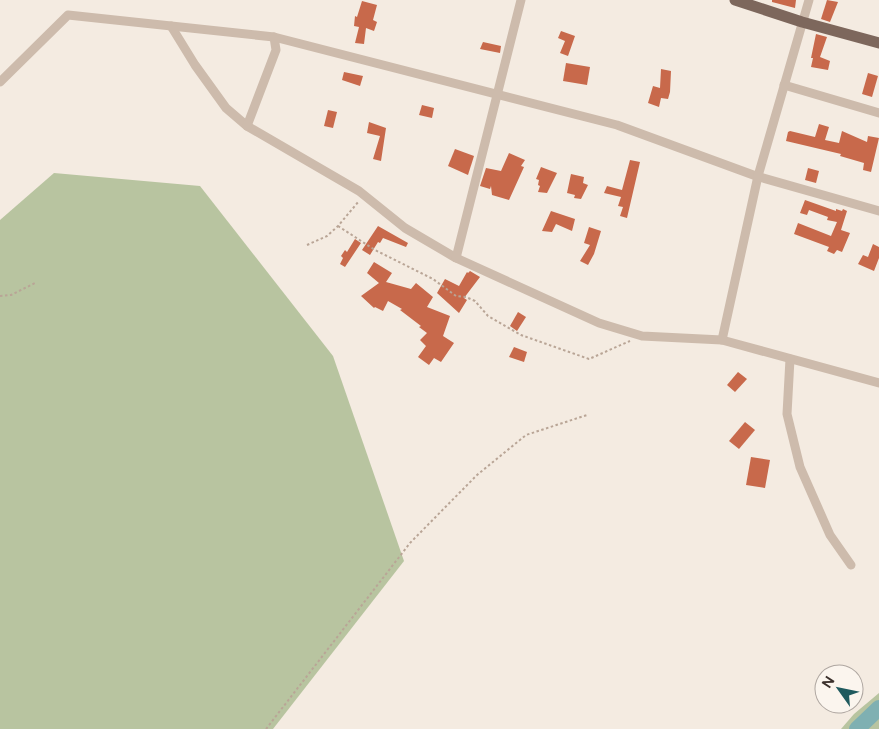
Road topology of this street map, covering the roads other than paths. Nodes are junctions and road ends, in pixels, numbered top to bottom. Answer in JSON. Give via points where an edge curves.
{"nodes":[{"id":1,"x":521,"y":0,"type":"edge"},
{"id":2,"x":735,"y":0,"type":"edge"},
{"id":3,"x":809,"y":0,"type":"edge"},
{"id":4,"x":802,"y":22,"type":"junction"},
{"id":5,"x":171,"y":26,"type":"junction"},
{"id":6,"x":274,"y":37,"type":"junction"},
{"id":7,"x":879,"y":43,"type":"edge"},
{"id":8,"x":0,"y":82,"type":"edge"},
{"id":9,"x":784,"y":85,"type":"junction"},
{"id":10,"x":497,"y":94,"type":"junction"},
{"id":11,"x":879,"y":113,"type":"edge"},
{"id":12,"x":247,"y":126,"type":"junction"},
{"id":13,"x":758,"y":176,"type":"junction"},
{"id":14,"x":879,"y":211,"type":"edge"},
{"id":15,"x":456,"y":258,"type":"junction"},
{"id":16,"x":722,"y":340,"type":"junction"},
{"id":17,"x":790,"y":359,"type":"junction"},
{"id":18,"x":879,"y":383,"type":"edge"},
{"id":19,"x":851,"y":564,"type":"dead end"}],
"edges":[{"from":1,"to":10,"type":"street"},
{"from":2,"to":4,"type":"main road"},
{"from":3,"to":4,"type":"street"},
{"from":4,"to":7,"type":"main road"},
{"from":4,"to":9,"type":"street"},
{"from":5,"to":6,"type":"street"},
{"from":5,"to":8,"type":"street","via":[[68,15]]},
{"from":5,"to":12,"type":"street","via":[[226,108]]},
{"from":6,"to":10,"type":"street"},
{"from":6,"to":12,"type":"street","via":[[276,50]]},
{"from":9,"to":11,"type":"street"},
{"from":9,"to":13,"type":"street"},
{"from":10,"to":13,"type":"street","via":[[617,125]]},
{"from":10,"to":15,"type":"street"},
{"from":12,"to":15,"type":"street","via":[[364,195],[405,228]]},
{"from":13,"to":14,"type":"street"},
{"from":13,"to":16,"type":"street"},
{"from":15,"to":16,"type":"street","via":[[599,323],[642,336]]},
{"from":16,"to":17,"type":"street"},
{"from":17,"to":18,"type":"street"},
{"from":17,"to":19,"type":"street","via":[[787,414],[800,467],[830,535]]}]}
